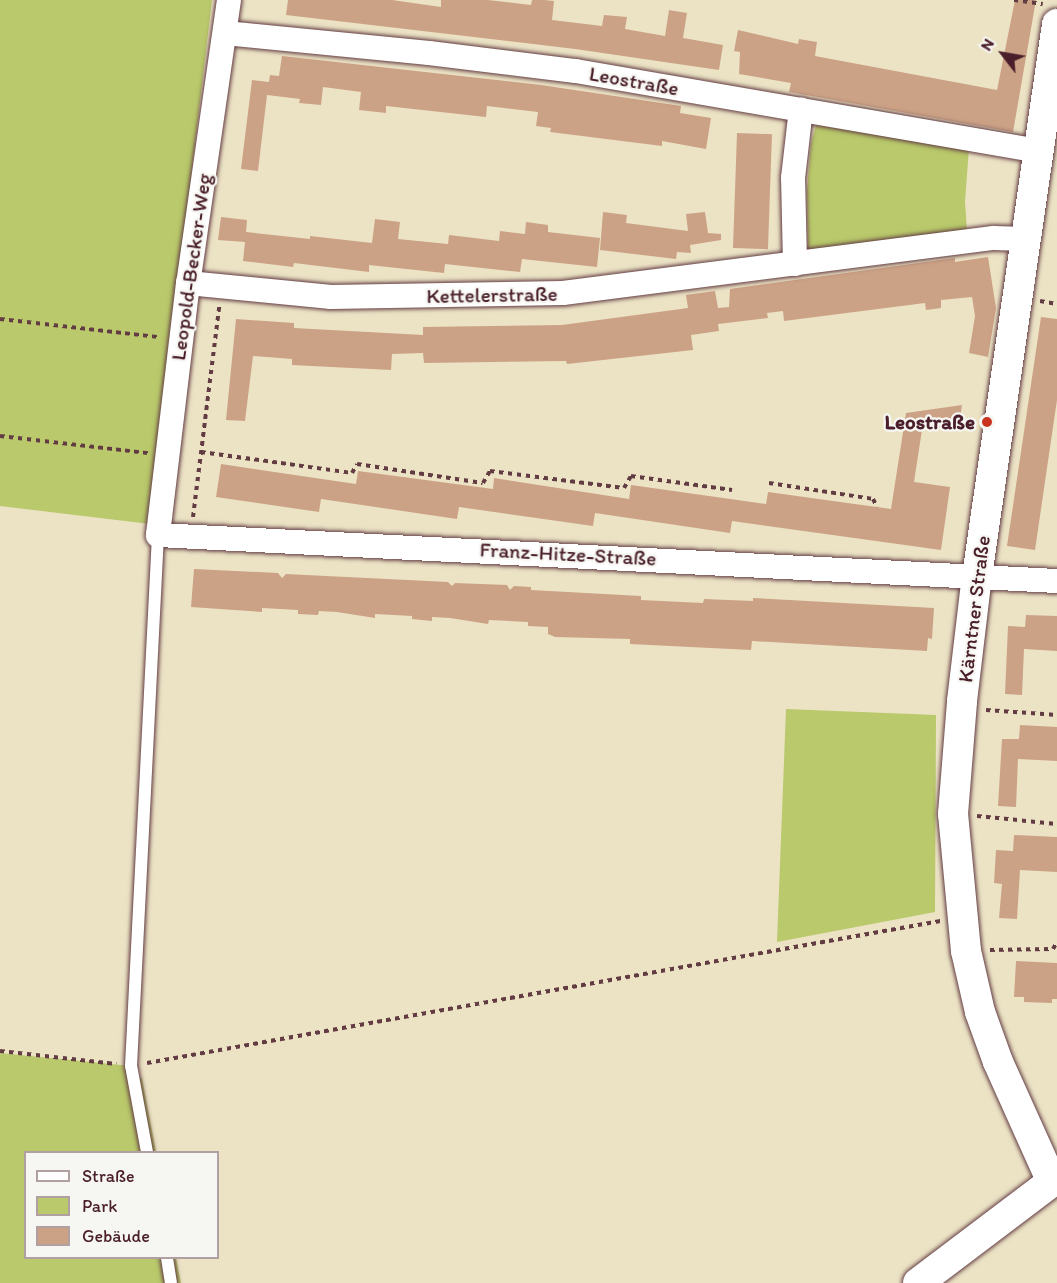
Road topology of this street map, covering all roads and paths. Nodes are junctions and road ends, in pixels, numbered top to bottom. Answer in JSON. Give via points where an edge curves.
{"nodes":[{"id":1,"x":229,"y":0,"type":"edge"},
{"id":2,"x":1014,"y":0,"type":"edge"},
{"id":3,"x":1052,"y":14,"type":"edge"},
{"id":4,"x":225,"y":33,"type":"junction"},
{"id":5,"x":801,"y":109,"type":"junction"},
{"id":6,"x":1040,"y":151,"type":"junction"},
{"id":7,"x":1026,"y":239,"type":"junction"},
{"id":8,"x":795,"y":264,"type":"junction"},
{"id":9,"x":188,"y":283,"type":"junction"},
{"id":10,"x":222,"y":287,"type":"junction"},
{"id":11,"x":0,"y":319,"type":"edge"},
{"id":12,"x":181,"y":339,"type":"junction"},
{"id":13,"x":0,"y":436,"type":"edge"},
{"id":14,"x":201,"y":452,"type":"junction"},
{"id":15,"x":166,"y":455,"type":"junction"},
{"id":16,"x":769,"y":483,"type":"dead end"},
{"id":17,"x":732,"y":490,"type":"dead end"},
{"id":18,"x":877,"y":507,"type":"dead end"},
{"id":19,"x":158,"y":535,"type":"junction"},
{"id":20,"x":190,"y":536,"type":"junction"},
{"id":21,"x":977,"y":576,"type":"junction"},
{"id":22,"x":1057,"y":580,"type":"edge"},
{"id":23,"x":962,"y":708,"type":"junction"},
{"id":24,"x":1057,"y":715,"type":"edge"},
{"id":25,"x":953,"y":814,"type":"junction"},
{"id":26,"x":1057,"y":824,"type":"edge"},
{"id":27,"x":962,"y":916,"type":"junction"},
{"id":28,"x":1057,"y":942,"type":"edge"},
{"id":29,"x":966,"y":951,"type":"junction"},
{"id":30,"x":0,"y":1051,"type":"edge"},
{"id":31,"x":131,"y":1066,"type":"junction"},
{"id":32,"x":147,"y":1151,"type":"edge"},
{"id":33,"x":1056,"y":1183,"type":"edge"},
{"id":34,"x":167,"y":1259,"type":"edge"},
{"id":35,"x":171,"y":1283,"type":"edge"},
{"id":36,"x":918,"y":1283,"type":"edge"}],
"edges":[{"from":1,"to":4,"type":"street","name":"Leopold-Becker-Weg"},
{"from":2,"to":3,"type":"path"},
{"from":3,"to":6,"type":"street","name":"Kärntner Straße"},
{"from":4,"to":5,"type":"street","name":"Leostraße","via":[[429,52]]},
{"from":4,"to":9,"type":"street","name":"Leopold-Becker-Weg"},
{"from":5,"to":6,"type":"street","name":"Leostraße"},
{"from":5,"to":8,"type":"street","via":[[795,144]]},
{"from":6,"to":7,"type":"street","name":"Kärntner Straße"},
{"from":7,"to":8,"type":"street","name":"Kettelerstraße","via":[[994,238]]},
{"from":7,"to":21,"type":"street","name":"Kärntner Straße"},
{"from":8,"to":10,"type":"street","name":"Kettelerstraße","via":[[563,293],[330,297]]},
{"from":9,"to":10,"type":"street","name":"Kettelerstraße"},
{"from":9,"to":12,"type":"street","name":"Leopold-Becker-Weg"},
{"from":10,"to":14,"type":"path"},
{"from":11,"to":12,"type":"path"},
{"from":12,"to":15,"type":"street","name":"Leopold-Becker-Weg"},
{"from":13,"to":15,"type":"path"},
{"from":14,"to":17,"type":"path","via":[[352,473],[357,464],[483,483],[490,471],[624,488],[631,477]]},
{"from":14,"to":20,"type":"path"},
{"from":15,"to":19,"type":"street","name":"Leopold-Becker-Weg"},
{"from":16,"to":18,"type":"path","via":[[873,499]]},
{"from":19,"to":20,"type":"street","name":"Franz-Hitze-Straße"},
{"from":19,"to":31,"type":"lane"},
{"from":20,"to":21,"type":"street","name":"Franz-Hitze-Straße"},
{"from":21,"to":22,"type":"street","name":"Franz-Hitze-Straße"},
{"from":21,"to":23,"type":"street","name":"Kärntner Straße"},
{"from":23,"to":24,"type":"path"},
{"from":23,"to":25,"type":"street","name":"Kärntner Straße"},
{"from":25,"to":26,"type":"path"},
{"from":25,"to":27,"type":"street","name":"Kärntner Straße"},
{"from":27,"to":29,"type":"street","name":"Kärntner Straße"},
{"from":27,"to":31,"type":"path"},
{"from":28,"to":29,"type":"path","via":[[1053,949]]},
{"from":29,"to":33,"type":"street","name":"Kärntner Straße","via":[[980,1012],[998,1062]]},
{"from":30,"to":31,"type":"path"},
{"from":31,"to":32,"type":"lane"},
{"from":33,"to":36,"type":"street"},
{"from":34,"to":35,"type":"lane"}]}
